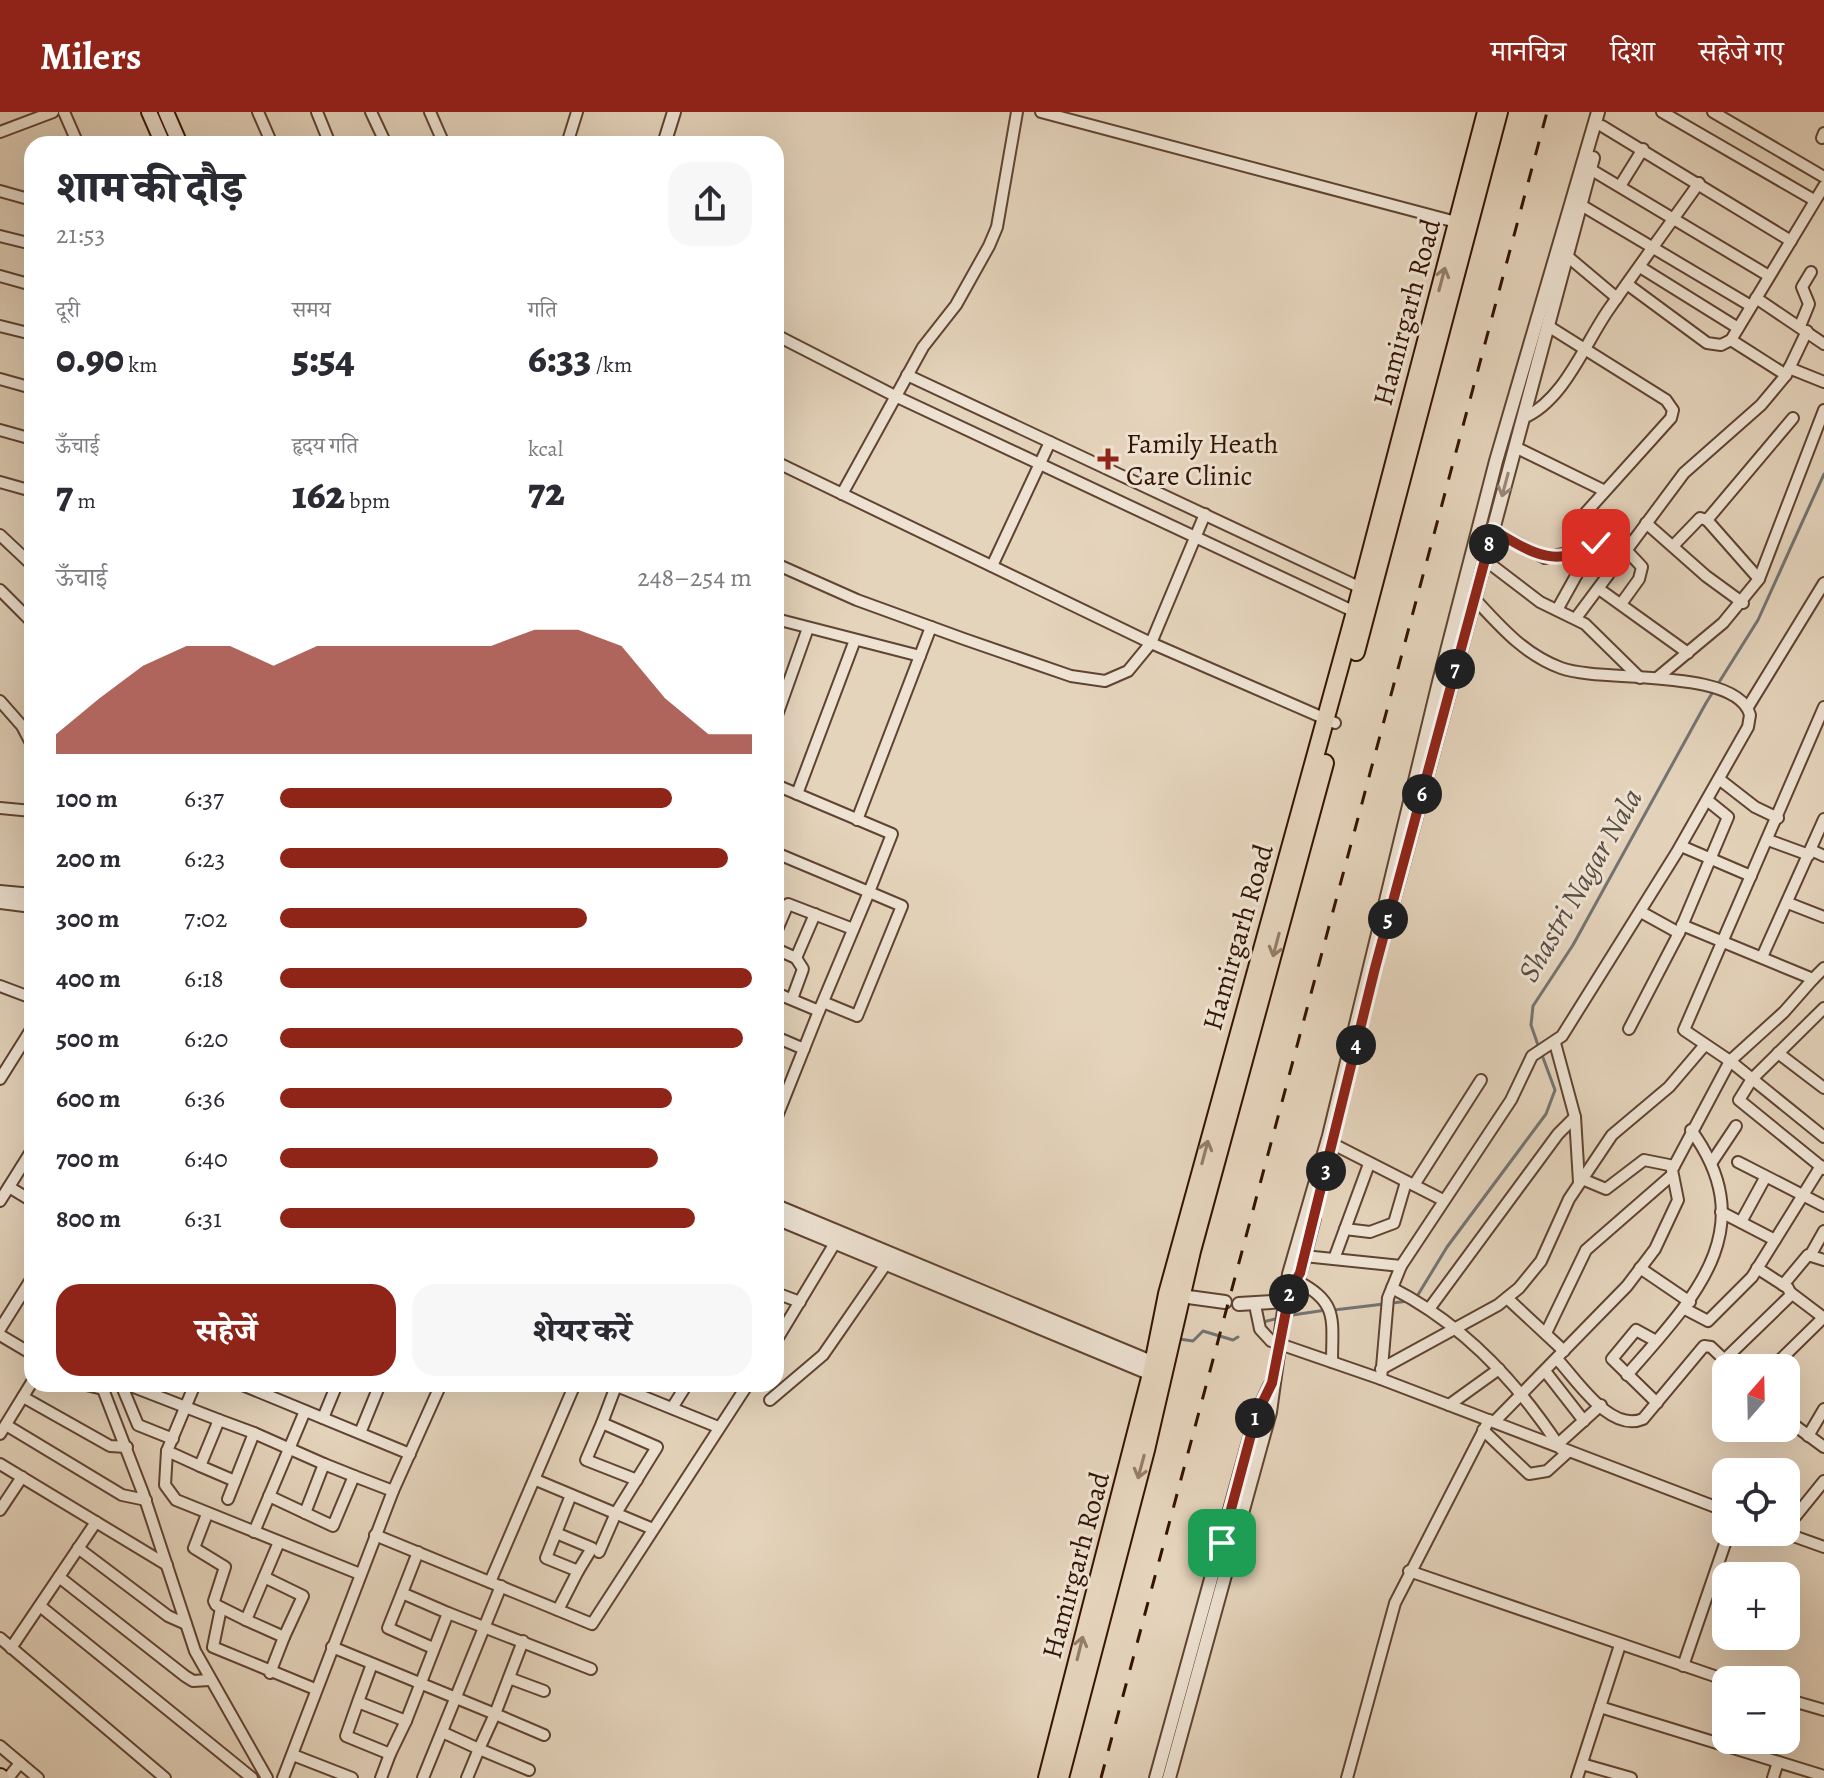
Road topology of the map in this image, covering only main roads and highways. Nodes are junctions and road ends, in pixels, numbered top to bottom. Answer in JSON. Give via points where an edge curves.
{"nodes":[{"id":1,"x":149,"y":112,"type":"edge"},
{"id":2,"x":166,"y":112,"type":"edge"},
{"id":3,"x":1486,"y":112,"type":"edge"},
{"id":4,"x":1499,"y":112,"type":"edge"},
{"id":5,"x":160,"y":136,"type":"edge"},
{"id":6,"x":176,"y":136,"type":"edge"},
{"id":7,"x":1331,"y":721,"type":"junction"},
{"id":8,"x":1158,"y":1370,"type":"junction"},
{"id":9,"x":1047,"y":1778,"type":"edge"},
{"id":10,"x":1060,"y":1778,"type":"edge"}],
"edges":[{"from":1,"to":5,"type":"main road"},
{"from":2,"to":6,"type":"main road"},
{"from":7,"to":3,"type":"main road","name":"Hamirgarh Road","one_way":true},
{"from":4,"to":7,"type":"main road","name":"Hamirgarh Road"},
{"from":7,"to":8,"type":"main road","name":"Hamirgarh Road","one_way":true},
{"from":8,"to":7,"type":"main road","name":"Hamirgarh Road","one_way":true,"via":[[1167,1294]]},
{"from":9,"to":8,"type":"main road","name":"Hamirgarh Road","one_way":true},
{"from":8,"to":10,"type":"main road","name":"Hamirgarh Road","one_way":true}]}
